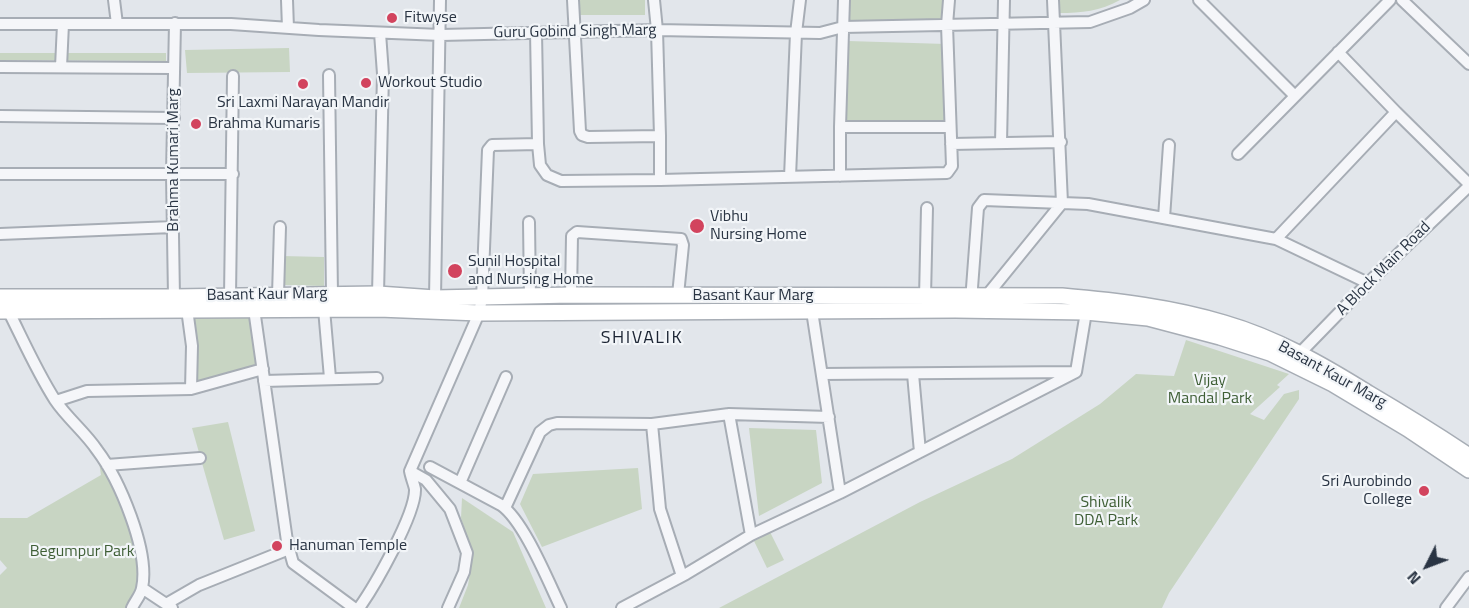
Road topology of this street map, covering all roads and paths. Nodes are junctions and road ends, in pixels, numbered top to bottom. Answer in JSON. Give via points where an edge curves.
{"nodes":[{"id":1,"x":114,"y":0,"type":"edge"},
{"id":2,"x":287,"y":0,"type":"edge"},
{"id":3,"x":440,"y":0,"type":"edge"},
{"id":4,"x":573,"y":0,"type":"edge"},
{"id":5,"x":654,"y":0,"type":"edge"},
{"id":6,"x":800,"y":0,"type":"edge"},
{"id":7,"x":843,"y":0,"type":"edge"},
{"id":8,"x":949,"y":0,"type":"edge"},
{"id":9,"x":1004,"y":0,"type":"edge"},
{"id":10,"x":1053,"y":0,"type":"edge"},
{"id":11,"x":1144,"y":0,"type":"edge"},
{"id":12,"x":1199,"y":0,"type":"edge"},
{"id":13,"x":1390,"y":0,"type":"edge"},
{"id":14,"x":1402,"y":0,"type":"edge"},
{"id":15,"x":175,"y":23,"type":"junction"},
{"id":16,"x":0,"y":24,"type":"edge"},
{"id":17,"x":63,"y":24,"type":"junction"},
{"id":18,"x":117,"y":24,"type":"junction"},
{"id":19,"x":1004,"y":24,"type":"junction"},
{"id":20,"x":1053,"y":24,"type":"junction"},
{"id":21,"x":947,"y":25,"type":"junction"},
{"id":22,"x":843,"y":27,"type":"junction"},
{"id":23,"x":288,"y":28,"type":"junction"},
{"id":24,"x":657,"y":30,"type":"junction"},
{"id":25,"x":536,"y":32,"type":"junction"},
{"id":26,"x":380,"y":33,"type":"junction"},
{"id":27,"x":576,"y":33,"type":"junction"},
{"id":28,"x":796,"y":33,"type":"junction"},
{"id":29,"x":441,"y":35,"type":"junction"},
{"id":30,"x":1338,"y":52,"type":"junction"},
{"id":31,"x":1467,"y":60,"type":"edge"},
{"id":32,"x":0,"y":67,"type":"edge"},
{"id":33,"x":61,"y":67,"type":"junction"},
{"id":34,"x":173,"y":68,"type":"junction"},
{"id":35,"x":329,"y":75,"type":"dead end"},
{"id":36,"x":233,"y":76,"type":"dead end"},
{"id":37,"x":1295,"y":96,"type":"junction"},
{"id":38,"x":1396,"y":112,"type":"junction"},
{"id":39,"x":0,"y":116,"type":"edge"},
{"id":40,"x":174,"y":118,"type":"junction"},
{"id":41,"x":840,"y":127,"type":"junction"},
{"id":42,"x":950,"y":127,"type":"junction"},
{"id":43,"x":660,"y":136,"type":"junction"},
{"id":44,"x":1061,"y":142,"type":"junction"},
{"id":45,"x":1002,"y":143,"type":"junction"},
{"id":46,"x":538,"y":144,"type":"junction"},
{"id":47,"x":951,"y":144,"type":"junction"},
{"id":48,"x":1169,"y":145,"type":"dead end"},
{"id":49,"x":1238,"y":154,"type":"dead end"},
{"id":50,"x":0,"y":174,"type":"edge"},
{"id":51,"x":172,"y":174,"type":"junction"},
{"id":52,"x":233,"y":174,"type":"junction"},
{"id":53,"x":840,"y":176,"type":"junction"},
{"id":54,"x":790,"y":177,"type":"junction"},
{"id":55,"x":660,"y":180,"type":"junction"},
{"id":56,"x":1469,"y":185,"type":"edge"},
{"id":57,"x":1062,"y":203,"type":"junction"},
{"id":58,"x":927,"y":208,"type":"dead end"},
{"id":59,"x":1164,"y":218,"type":"junction"},
{"id":60,"x":529,"y":222,"type":"dead end"},
{"id":61,"x":173,"y":227,"type":"junction"},
{"id":62,"x":280,"y":227,"type":"dead end"},
{"id":63,"x":0,"y":234,"type":"edge"},
{"id":64,"x":1276,"y":239,"type":"junction"},
{"id":65,"x":1368,"y":283,"type":"junction"},
{"id":66,"x":332,"y":294,"type":"junction"},
{"id":67,"x":378,"y":294,"type":"junction"},
{"id":68,"x":278,"y":295,"type":"junction"},
{"id":69,"x":571,"y":295,"type":"junction"},
{"id":70,"x":678,"y":295,"type":"junction"},
{"id":71,"x":230,"y":296,"type":"junction"},
{"id":72,"x":174,"y":297,"type":"junction"},
{"id":73,"x":531,"y":297,"type":"junction"},
{"id":74,"x":925,"y":297,"type":"junction"},
{"id":75,"x":435,"y":298,"type":"junction"},
{"id":76,"x":976,"y":303,"type":"junction"},
{"id":77,"x":4,"y":304,"type":"edge"},
{"id":78,"x":481,"y":306,"type":"junction"},
{"id":79,"x":187,"y":309,"type":"junction"},
{"id":80,"x":254,"y":309,"type":"junction"},
{"id":81,"x":324,"y":309,"type":"junction"},
{"id":82,"x":813,"y":311,"type":"junction"},
{"id":83,"x":1086,"y":312,"type":"junction"},
{"id":84,"x":1300,"y":353,"type":"junction"},
{"id":85,"x":263,"y":369,"type":"junction"},
{"id":86,"x":1076,"y":372,"type":"junction"},
{"id":87,"x":822,"y":374,"type":"junction"},
{"id":88,"x":913,"y":374,"type":"junction"},
{"id":89,"x":506,"y":377,"type":"dead end"},
{"id":90,"x":330,"y":378,"type":"junction"},
{"id":91,"x":377,"y":378,"type":"dead end"},
{"id":92,"x":264,"y":381,"type":"junction"},
{"id":93,"x":191,"y":389,"type":"junction"},
{"id":94,"x":56,"y":400,"type":"junction"},
{"id":95,"x":729,"y":414,"type":"junction"},
{"id":96,"x":829,"y":417,"type":"junction"},
{"id":97,"x":652,"y":424,"type":"junction"},
{"id":98,"x":1466,"y":451,"type":"edge"},
{"id":99,"x":920,"y":452,"type":"junction"},
{"id":100,"x":200,"y":458,"type":"dead end"},
{"id":101,"x":107,"y":465,"type":"junction"},
{"id":102,"x":430,"y":467,"type":"dead end"},
{"id":103,"x":1469,"y":470,"type":"edge"},
{"id":104,"x":410,"y":471,"type":"junction"},
{"id":105,"x":460,"y":483,"type":"junction"},
{"id":106,"x":840,"y":493,"type":"junction"},
{"id":107,"x":505,"y":508,"type":"junction"},
{"id":108,"x":751,"y":535,"type":"junction"},
{"id":109,"x":289,"y":549,"type":"junction"},
{"id":110,"x":682,"y":576,"type":"junction"},
{"id":111,"x":1469,"y":577,"type":"edge"},
{"id":112,"x":142,"y":588,"type":"junction"},
{"id":113,"x":169,"y":606,"type":"edge"},
{"id":114,"x":132,"y":608,"type":"edge"},
{"id":115,"x":354,"y":608,"type":"edge"},
{"id":116,"x":359,"y":608,"type":"edge"},
{"id":117,"x":448,"y":608,"type":"edge"},
{"id":118,"x":561,"y":608,"type":"edge"},
{"id":119,"x":622,"y":608,"type":"edge"},
{"id":120,"x":1446,"y":608,"type":"edge"}],
"edges":[{"from":1,"to":18,"type":"street"},
{"from":2,"to":23,"type":"street"},
{"from":3,"to":29,"type":"street"},
{"from":4,"to":27,"type":"street"},
{"from":5,"to":24,"type":"street"},
{"from":6,"to":28,"type":"street"},
{"from":7,"to":22,"type":"street"},
{"from":8,"to":21,"type":"street"},
{"from":9,"to":19,"type":"street"},
{"from":10,"to":20,"type":"street"},
{"from":11,"to":20,"type":"street","name":"Guru Gobind Singh Marg","via":[[1090,22]]},
{"from":12,"to":37,"type":"street"},
{"from":13,"to":30,"type":"street"},
{"from":14,"to":31,"type":"street"},
{"from":15,"to":18,"type":"street","name":"Guru Gobind Singh Marg"},
{"from":15,"to":23,"type":"street","name":"Guru Gobind Singh Marg"},
{"from":15,"to":34,"type":"street","name":"Brahma Kumari Marg"},
{"from":16,"to":17,"type":"street","name":"Guru Gobind Singh Marg"},
{"from":17,"to":18,"type":"street","name":"Guru Gobind Singh Marg"},
{"from":17,"to":33,"type":"street"},
{"from":19,"to":20,"type":"street","name":"Guru Gobind Singh Marg"},
{"from":19,"to":21,"type":"street","name":"Guru Gobind Singh Marg"},
{"from":19,"to":45,"type":"street"},
{"from":20,"to":44,"type":"street"},
{"from":21,"to":22,"type":"street","name":"Guru Gobind Singh Marg"},
{"from":21,"to":42,"type":"street"},
{"from":22,"to":28,"type":"street","name":"Guru Gobind Singh Marg","via":[[820,33]]},
{"from":22,"to":41,"type":"street"},
{"from":23,"to":26,"type":"street","name":"Guru Gobind Singh Marg"},
{"from":24,"to":27,"type":"street","name":"Guru Gobind Singh Marg"},
{"from":24,"to":28,"type":"street","name":"Guru Gobind Singh Marg"},
{"from":24,"to":43,"type":"street"},
{"from":25,"to":27,"type":"street","name":"Guru Gobind Singh Marg"},
{"from":25,"to":29,"type":"street","name":"Guru Gobind Singh Marg"},
{"from":25,"to":46,"type":"street"},
{"from":26,"to":29,"type":"street","name":"Guru Gobind Singh Marg"},
{"from":26,"to":67,"type":"street","via":[[383,74]]},
{"from":27,"to":43,"type":"street","via":[[581,133],[588,137]]},
{"from":28,"to":54,"type":"street"},
{"from":29,"to":75,"type":"street"},
{"from":30,"to":37,"type":"street"},
{"from":30,"to":38,"type":"street"},
{"from":32,"to":33,"type":"street"},
{"from":33,"to":34,"type":"street"},
{"from":34,"to":40,"type":"street","name":"Brahma Kumari Marg"},
{"from":35,"to":66,"type":"street"},
{"from":36,"to":52,"type":"street"},
{"from":37,"to":49,"type":"street"},
{"from":38,"to":56,"type":"street"},
{"from":38,"to":64,"type":"street"},
{"from":39,"to":40,"type":"street"},
{"from":40,"to":51,"type":"street","name":"Brahma Kumari Marg"},
{"from":41,"to":42,"type":"street"},
{"from":41,"to":53,"type":"street"},
{"from":42,"to":47,"type":"street"},
{"from":43,"to":55,"type":"street"},
{"from":44,"to":45,"type":"street"},
{"from":44,"to":57,"type":"street"},
{"from":45,"to":47,"type":"street"},
{"from":46,"to":55,"type":"street","via":[[542,169],[553,179]]},
{"from":46,"to":78,"type":"street","via":[[492,145],[488,150]]},
{"from":47,"to":53,"type":"street","via":[[952,166],[947,173]]},
{"from":48,"to":59,"type":"street"},
{"from":50,"to":51,"type":"street"},
{"from":51,"to":52,"type":"street"},
{"from":51,"to":61,"type":"street","name":"Brahma Kumari Marg"},
{"from":52,"to":71,"type":"street"},
{"from":53,"to":54,"type":"street"},
{"from":54,"to":55,"type":"street"},
{"from":56,"to":65,"type":"street","name":"A Block Main Road"},
{"from":57,"to":59,"type":"street"},
{"from":57,"to":76,"type":"street"},
{"from":57,"to":76,"type":"street","via":[[984,200],[978,208]]},
{"from":58,"to":74,"type":"street"},
{"from":59,"to":64,"type":"street"},
{"from":60,"to":73,"type":"street"},
{"from":61,"to":63,"type":"street"},
{"from":61,"to":72,"type":"street","name":"Brahma Kumari Marg"},
{"from":62,"to":68,"type":"street"},
{"from":64,"to":65,"type":"street"},
{"from":65,"to":84,"type":"street","name":"A Block Main Road"},
{"from":66,"to":67,"type":"main road","name":"Basant Kaur Marg"},
{"from":66,"to":68,"type":"main road","name":"Basant Kaur Marg"},
{"from":67,"to":75,"type":"main road","name":"Basant Kaur Marg"},
{"from":68,"to":71,"type":"main road","name":"Basant Kaur Marg"},
{"from":69,"to":70,"type":"main road","name":"Basant Kaur Marg"},
{"from":69,"to":70,"type":"street","via":[[572,236],[577,232],[681,239]]},
{"from":69,"to":73,"type":"main road","name":"Basant Kaur Marg"},
{"from":70,"to":74,"type":"main road","name":"Basant Kaur Marg"},
{"from":71,"to":72,"type":"main road","name":"Basant Kaur Marg"},
{"from":72,"to":77,"type":"main road","name":"Basant Kaur Marg"},
{"from":73,"to":78,"type":"main road","name":"Basant Kaur Marg"},
{"from":74,"to":76,"type":"main road","name":"Basant Kaur Marg"},
{"from":75,"to":78,"type":"main road","name":"Basant Kaur Marg"},
{"from":76,"to":82,"type":"main road","name":"Basant Kaur Marg"},
{"from":76,"to":83,"type":"main road","name":"Basant Kaur Marg"},
{"from":76,"to":84,"type":"main road","name":"Basant Kaur Marg","via":[[1062,296],[1137,303],[1227,324]]},
{"from":77,"to":79,"type":"main road","name":"Basant Kaur Marg"},
{"from":77,"to":94,"type":"street"},
{"from":78,"to":81,"type":"main road","name":"Basant Kaur Marg"},
{"from":78,"to":82,"type":"main road","name":"Basant Kaur Marg"},
{"from":78,"to":104,"type":"street"},
{"from":79,"to":80,"type":"main road","name":"Basant Kaur Marg"},
{"from":79,"to":93,"type":"street","via":[[192,346]]},
{"from":80,"to":81,"type":"main road","name":"Basant Kaur Marg"},
{"from":80,"to":85,"type":"street"},
{"from":81,"to":90,"type":"street"},
{"from":82,"to":87,"type":"street"},
{"from":83,"to":86,"type":"street"},
{"from":83,"to":103,"type":"main road","name":"Basant Kaur Marg","via":[[1148,318],[1270,353],[1342,390]]},
{"from":84,"to":98,"type":"main road","name":"Basant Kaur Marg"},
{"from":85,"to":92,"type":"street"},
{"from":85,"to":93,"type":"street"},
{"from":86,"to":88,"type":"street"},
{"from":86,"to":99,"type":"street"},
{"from":87,"to":88,"type":"street"},
{"from":87,"to":96,"type":"street"},
{"from":88,"to":99,"type":"street"},
{"from":89,"to":105,"type":"street"},
{"from":90,"to":91,"type":"street"},
{"from":90,"to":92,"type":"street"},
{"from":92,"to":109,"type":"street"},
{"from":93,"to":94,"type":"street","via":[[87,391]]},
{"from":94,"to":101,"type":"street"},
{"from":95,"to":96,"type":"street"},
{"from":95,"to":97,"type":"street"},
{"from":95,"to":108,"type":"street"},
{"from":96,"to":106,"type":"street"},
{"from":97,"to":107,"type":"street","via":[[557,423],[545,427]]},
{"from":97,"to":110,"type":"street","via":[[660,509]]},
{"from":99,"to":106,"type":"street"},
{"from":100,"to":101,"type":"street"},
{"from":101,"to":112,"type":"street","via":[[141,545]]},
{"from":102,"to":105,"type":"street"},
{"from":104,"to":116,"type":"street","via":[[415,489],[412,506],[382,571]]},
{"from":104,"to":117,"type":"street","via":[[426,480],[450,509],[467,553],[464,572]]},
{"from":105,"to":107,"type":"street"},
{"from":106,"to":108,"type":"street"},
{"from":107,"to":118,"type":"street","via":[[538,559]]},
{"from":108,"to":110,"type":"street"},
{"from":109,"to":113,"type":"street","via":[[199,585]]},
{"from":109,"to":115,"type":"street","via":[[293,562]]},
{"from":110,"to":119,"type":"street"},
{"from":111,"to":120,"type":"street"},
{"from":112,"to":113,"type":"street"},
{"from":112,"to":114,"type":"street"}]}
